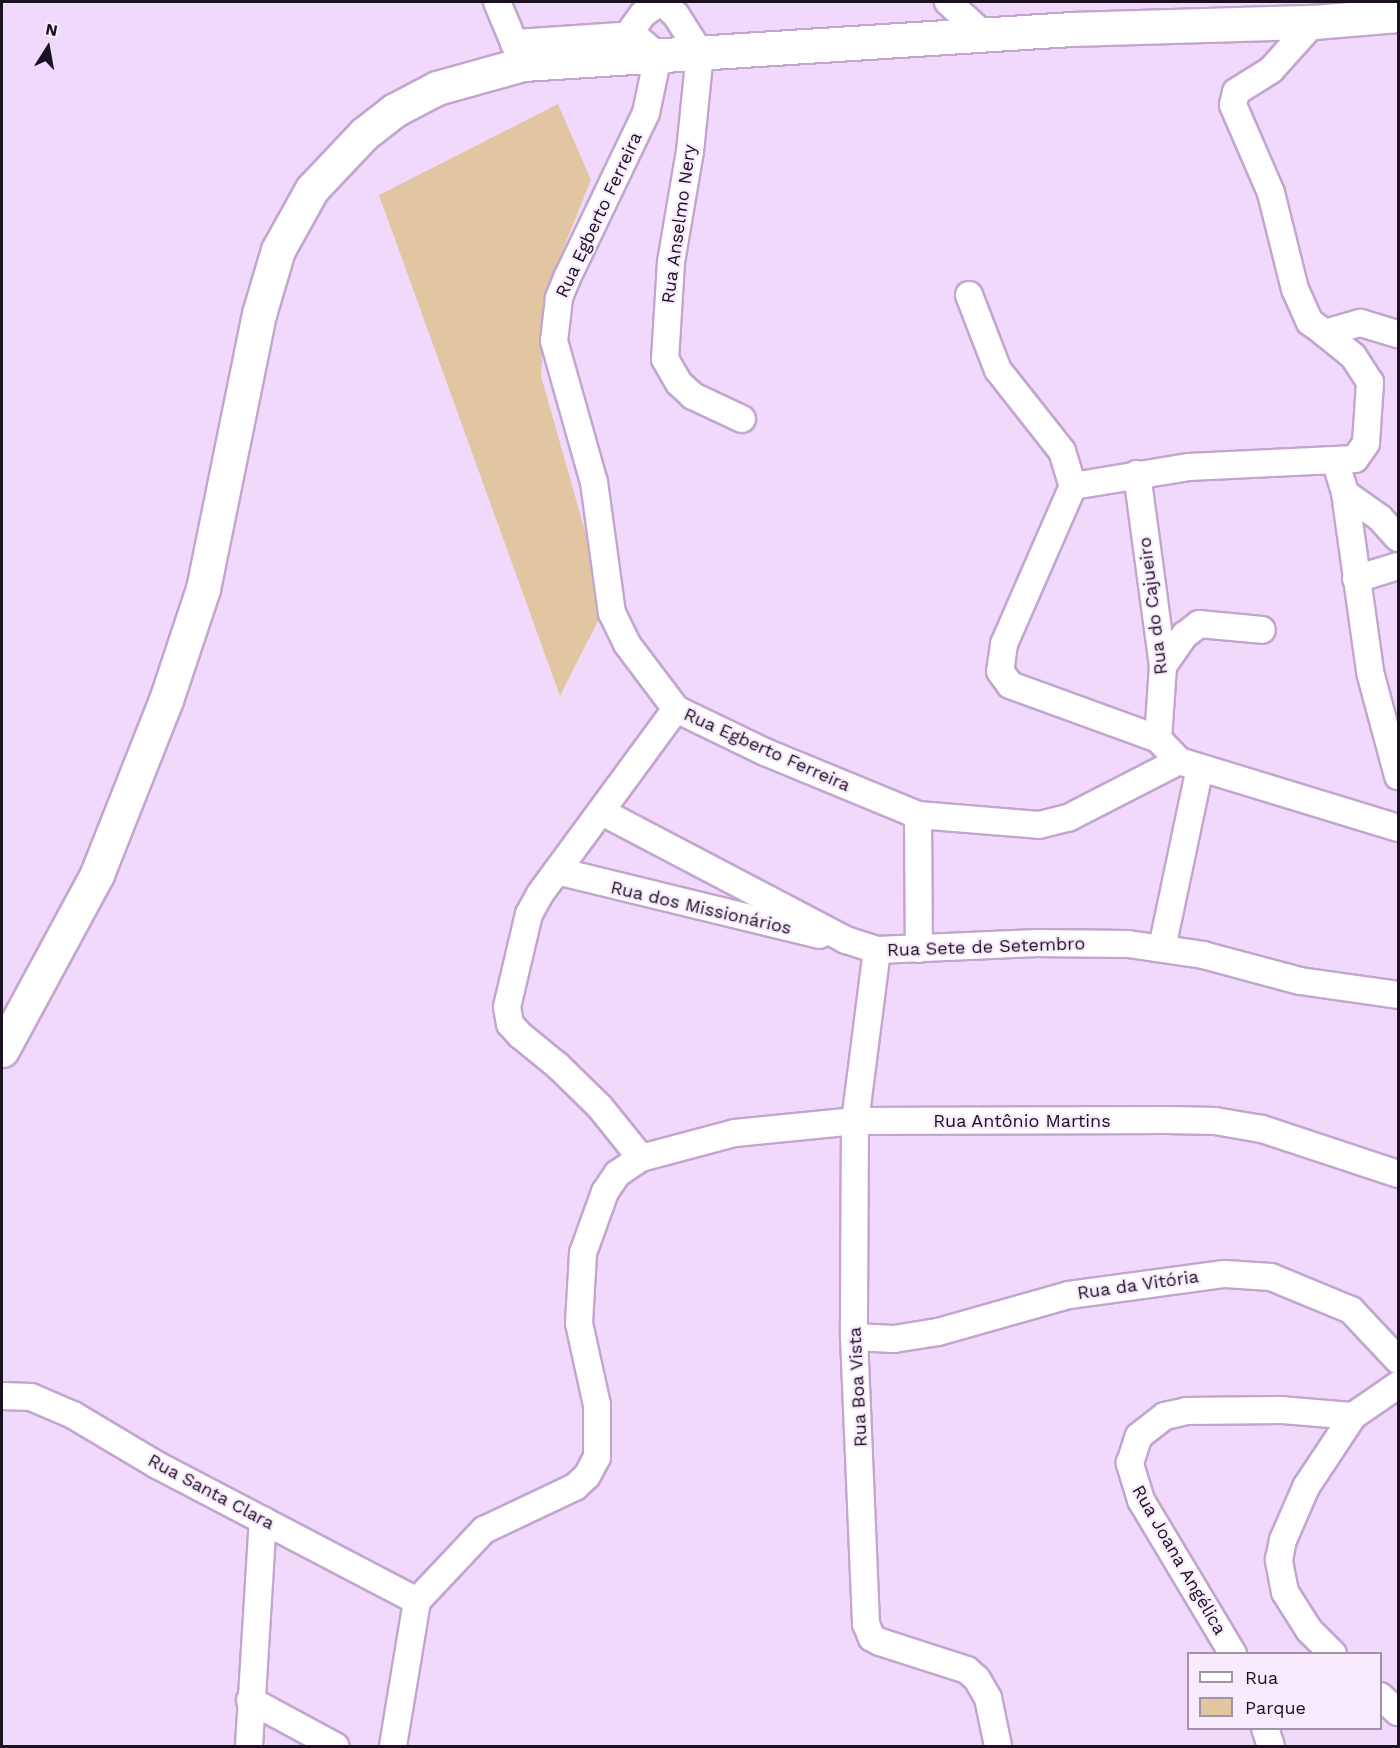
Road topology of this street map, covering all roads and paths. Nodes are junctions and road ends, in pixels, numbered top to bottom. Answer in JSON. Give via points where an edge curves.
{"nodes":[{"id":1,"x":497,"y":2,"type":"edge"},
{"id":2,"x":661,"y":2,"type":"edge"},
{"id":3,"x":948,"y":2,"type":"edge"},
{"id":4,"x":1398,"y":15,"type":"edge"},
{"id":5,"x":1314,"y":22,"type":"junction"},
{"id":6,"x":984,"y":34,"type":"junction"},
{"id":7,"x":646,"y":46,"type":"junction"},
{"id":8,"x":700,"y":53,"type":"junction"},
{"id":9,"x":519,"y":54,"type":"junction"},
{"id":10,"x":969,"y":295,"type":"dead end"},
{"id":11,"x":1325,"y":333,"type":"junction"},
{"id":12,"x":1398,"y":334,"type":"edge"},
{"id":13,"x":742,"y":419,"type":"dead end"},
{"id":14,"x":1335,"y":460,"type":"junction"},
{"id":15,"x":1137,"y":474,"type":"junction"},
{"id":16,"x":1073,"y":486,"type":"junction"},
{"id":17,"x":1345,"y":494,"type":"junction"},
{"id":18,"x":1398,"y":538,"type":"edge"},
{"id":19,"x":1398,"y":566,"type":"edge"},
{"id":20,"x":1356,"y":579,"type":"junction"},
{"id":21,"x":1262,"y":630,"type":"dead end"},
{"id":22,"x":1163,"y":666,"type":"junction"},
{"id":23,"x":676,"y":709,"type":"junction"},
{"id":24,"x":1158,"y":739,"type":"junction"},
{"id":25,"x":1190,"y":764,"type":"junction"},
{"id":26,"x":1398,"y":776,"type":"edge"},
{"id":27,"x":602,"y":812,"type":"junction"},
{"id":28,"x":918,"y":815,"type":"junction"},
{"id":29,"x":1398,"y":828,"type":"edge"},
{"id":30,"x":557,"y":871,"type":"junction"},
{"id":31,"x":846,"y":940,"type":"junction"},
{"id":32,"x":1162,"y":948,"type":"junction"},
{"id":33,"x":919,"y":949,"type":"junction"},
{"id":34,"x":878,"y":950,"type":"junction"},
{"id":35,"x":1398,"y":995,"type":"edge"},
{"id":36,"x":2,"y":1050,"type":"edge"},
{"id":37,"x":855,"y":1121,"type":"junction"},
{"id":38,"x":641,"y":1158,"type":"junction"},
{"id":39,"x":1398,"y":1174,"type":"edge"},
{"id":40,"x":854,"y":1337,"type":"junction"},
{"id":41,"x":1398,"y":1360,"type":"edge"},
{"id":42,"x":1398,"y":1385,"type":"edge"},
{"id":43,"x":2,"y":1396,"type":"edge"},
{"id":44,"x":1353,"y":1416,"type":"junction"},
{"id":45,"x":263,"y":1520,"type":"junction"},
{"id":46,"x":417,"y":1601,"type":"junction"},
{"id":47,"x":1232,"y":1652,"type":"edge"},
{"id":48,"x":1332,"y":1652,"type":"edge"},
{"id":49,"x":1382,"y":1698,"type":"edge"},
{"id":50,"x":250,"y":1700,"type":"junction"},
{"id":51,"x":1398,"y":1712,"type":"edge"},
{"id":52,"x":1266,"y":1730,"type":"edge"},
{"id":53,"x":249,"y":1746,"type":"edge"},
{"id":54,"x":335,"y":1746,"type":"edge"},
{"id":55,"x":393,"y":1746,"type":"edge"},
{"id":56,"x":998,"y":1746,"type":"edge"},
{"id":57,"x":1271,"y":1746,"type":"edge"}],
"edges":[{"from":1,"to":9,"type":"street"},
{"from":2,"to":7,"type":"street","name":"Rua Egberto Ferreira","via":[[635,23]]},
{"from":2,"to":8,"type":"street","via":[[676,15]]},
{"from":3,"to":6,"type":"street"},
{"from":4,"to":5,"type":"main road"},
{"from":5,"to":6,"type":"main road"},
{"from":5,"to":11,"type":"street","via":[[1271,70],[1241,87],[1233,98],[1270,194],[1302,310],[1317,330]]},
{"from":6,"to":8,"type":"main road"},
{"from":7,"to":8,"type":"main road"},
{"from":7,"to":9,"type":"main road"},
{"from":7,"to":23,"type":"street","name":"Rua Egberto Ferreira","via":[[641,126],[559,298],[554,341],[594,482],[612,613],[627,644]]},
{"from":8,"to":13,"type":"street","name":"Rua Anselmo Nery","via":[[690,151],[671,262],[665,359],[679,383],[693,396]]},
{"from":9,"to":36,"type":"main road","via":[[395,110],[340,157],[312,189],[293,222],[269,276],[203,589],[163,710],[115,834],[78,915]]},
{"from":10,"to":16,"type":"street","via":[[998,370],[1062,451]]},
{"from":11,"to":12,"type":"street","via":[[1361,323]]},
{"from":11,"to":14,"type":"street","via":[[1366,371],[1372,392],[1363,452],[1355,459]]},
{"from":14,"to":15,"type":"street","via":[[1227,463]]},
{"from":14,"to":17,"type":"street"},
{"from":15,"to":16,"type":"street"},
{"from":15,"to":22,"type":"street","name":"Rua do Cajueiro"},
{"from":16,"to":24,"type":"street","via":[[999,663],[1004,678],[1018,691]]},
{"from":17,"to":18,"type":"street","via":[[1380,518]]},
{"from":17,"to":20,"type":"street"},
{"from":19,"to":20,"type":"street"},
{"from":20,"to":26,"type":"street","via":[[1370,672]]},
{"from":21,"to":22,"type":"street","via":[[1199,624],[1185,634]]},
{"from":22,"to":24,"type":"street","name":"Rua do Cajueiro"},
{"from":23,"to":27,"type":"street"},
{"from":23,"to":28,"type":"street","name":"Rua Egberto Ferreira","via":[[765,752]]},
{"from":24,"to":25,"type":"street"},
{"from":25,"to":28,"type":"street","name":"Rua Egberto Ferreira","via":[[1068,818],[1039,825]]},
{"from":25,"to":29,"type":"street"},
{"from":25,"to":32,"type":"street"},
{"from":27,"to":30,"type":"street"},
{"from":27,"to":31,"type":"street","name":"Rua Sete de Setembro"},
{"from":28,"to":33,"type":"street"},
{"from":30,"to":31,"type":"street","name":"Rua dos Missionários","via":[[761,924]]},
{"from":30,"to":38,"type":"street","via":[[530,914],[514,968],[508,1016],[520,1035],[600,1107]]},
{"from":31,"to":34,"type":"street","name":"Rua Sete de Setembro"},
{"from":32,"to":33,"type":"street","name":"Rua Sete de Setembro","via":[[1037,943]]},
{"from":32,"to":35,"type":"street","name":"Rua Sete de Setembro","via":[[1299,981]]},
{"from":33,"to":34,"type":"street","name":"Rua Sete de Setembro"},
{"from":34,"to":37,"type":"street","name":"Rua Boa Vista"},
{"from":37,"to":38,"type":"street","name":"Rua Antônio Martins","via":[[735,1133]]},
{"from":37,"to":39,"type":"street","name":"Rua Antônio Martins","via":[[1215,1121],[1306,1142]]},
{"from":37,"to":40,"type":"street","name":"Rua Boa Vista"},
{"from":38,"to":46,"type":"street","name":"Rua Antônio Martins","via":[[617,1174],[605,1192],[584,1253],[579,1323],[597,1405],[597,1457],[587,1476],[568,1492],[502,1518],[484,1530]]},
{"from":40,"to":41,"type":"street","name":"Rua da Vitória","via":[[894,1339],[938,1332],[1069,1294],[1225,1274],[1271,1277],[1341,1305],[1371,1329]]},
{"from":40,"to":56,"type":"street","name":"Rua Boa Vista","via":[[868,1632],[880,1642],[967,1670],[988,1698]]},
{"from":42,"to":44,"type":"street"},
{"from":43,"to":45,"type":"street","name":"Rua Santa Clara","via":[[31,1397],[73,1415],[157,1465]]},
{"from":44,"to":47,"type":"street","name":"Rua Joana Angélica","via":[[1281,1410],[1186,1411],[1166,1416],[1139,1436],[1131,1463],[1142,1500]]},
{"from":44,"to":48,"type":"street","via":[[1301,1496],[1279,1560],[1280,1576],[1294,1610]]},
{"from":45,"to":46,"type":"street","name":"Rua Santa Clara"},
{"from":45,"to":50,"type":"street"},
{"from":46,"to":55,"type":"street"},
{"from":49,"to":51,"type":"street"},
{"from":50,"to":53,"type":"street"},
{"from":50,"to":54,"type":"street"},
{"from":52,"to":57,"type":"street"}]}
